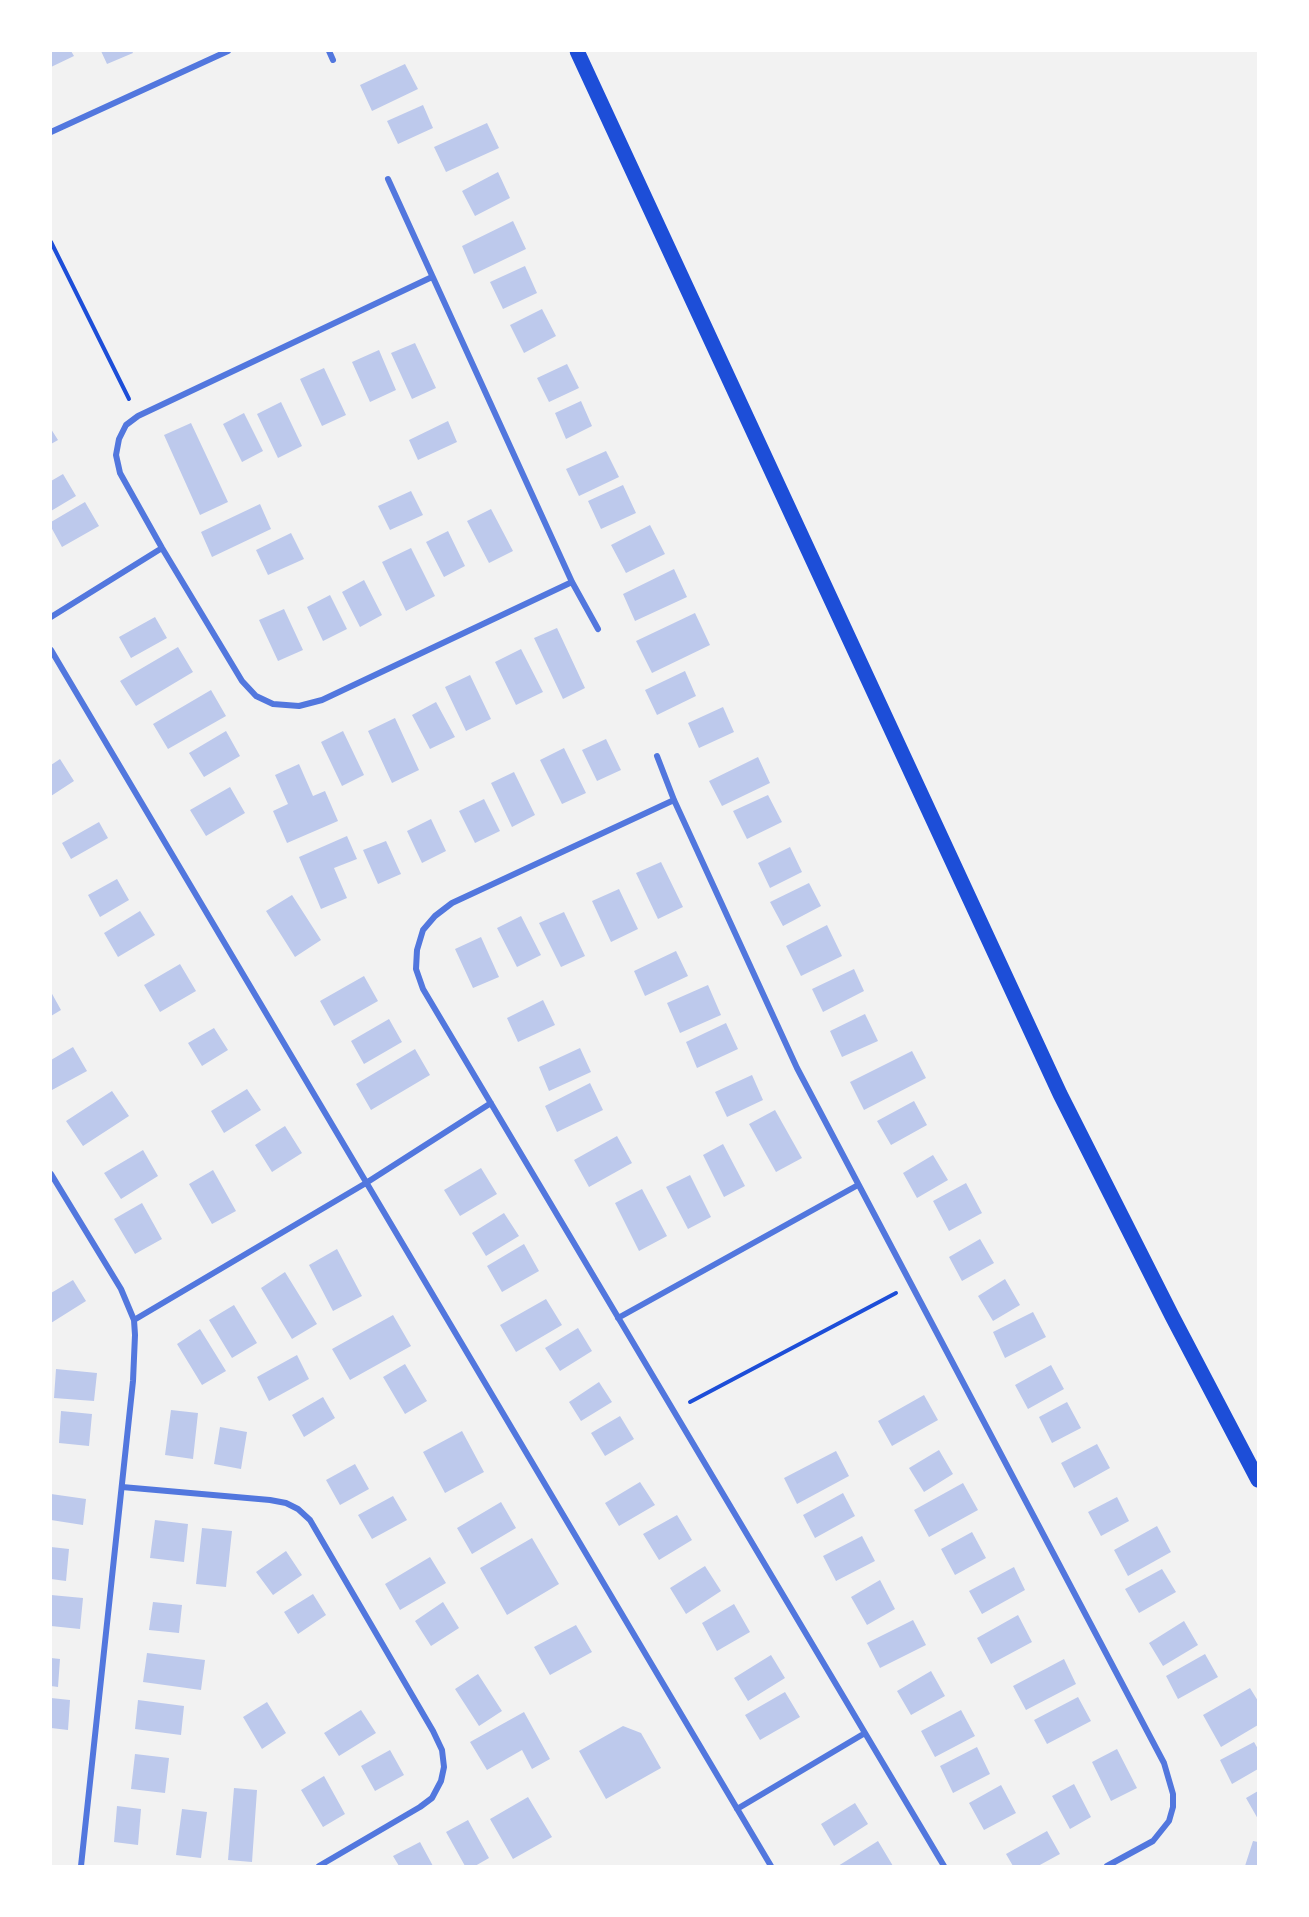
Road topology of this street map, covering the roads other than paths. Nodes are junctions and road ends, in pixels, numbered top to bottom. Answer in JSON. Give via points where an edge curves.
{"nodes":[{"id":1,"x":228,"y":51,"type":"edge"},
{"id":2,"x":329,"y":51,"type":"edge"},
{"id":3,"x":577,"y":51,"type":"edge"},
{"id":4,"x":333,"y":60,"type":"dead end"},
{"id":5,"x":51,"y":132,"type":"edge"},
{"id":6,"x":388,"y":179,"type":"dead end"},
{"id":7,"x":432,"y":278,"type":"junction"},
{"id":8,"x":162,"y":548,"type":"junction"},
{"id":9,"x":572,"y":582,"type":"junction"},
{"id":10,"x":51,"y":616,"type":"edge"},
{"id":11,"x":598,"y":628,"type":"dead end"},
{"id":12,"x":51,"y":650,"type":"edge"},
{"id":13,"x":657,"y":756,"type":"dead end"},
{"id":14,"x":674,"y":800,"type":"junction"},
{"id":15,"x":491,"y":1103,"type":"junction"},
{"id":16,"x":51,"y":1174,"type":"edge"},
{"id":17,"x":366,"y":1183,"type":"junction"},
{"id":18,"x":858,"y":1185,"type":"junction"},
{"id":19,"x":618,"y":1318,"type":"junction"},
{"id":20,"x":134,"y":1320,"type":"junction"},
{"id":21,"x":1258,"y":1480,"type":"edge"},
{"id":22,"x":122,"y":1486,"type":"junction"},
{"id":23,"x":865,"y":1733,"type":"junction"},
{"id":24,"x":737,"y":1809,"type":"junction"},
{"id":25,"x":81,"y":1866,"type":"edge"},
{"id":26,"x":319,"y":1866,"type":"edge"},
{"id":27,"x":771,"y":1866,"type":"edge"},
{"id":28,"x":944,"y":1866,"type":"edge"},
{"id":29,"x":1107,"y":1866,"type":"edge"}],
"edges":[{"from":1,"to":5,"type":"street"},
{"from":2,"to":4,"type":"street"},
{"from":3,"to":21,"type":"main road","via":[[1056,1083]]},
{"from":6,"to":7,"type":"street"},
{"from":7,"to":8,"type":"street","via":[[126,425],[116,455],[120,473]]},
{"from":7,"to":9,"type":"street"},
{"from":8,"to":9,"type":"street","via":[[242,681],[256,696],[273,704],[299,706],[322,700]]},
{"from":8,"to":10,"type":"street"},
{"from":9,"to":11,"type":"street"},
{"from":12,"to":17,"type":"street"},
{"from":13,"to":14,"type":"street"},
{"from":14,"to":15,"type":"street","via":[[452,903],[423,930],[416,969],[423,989]]},
{"from":14,"to":18,"type":"street","via":[[797,1068]]},
{"from":15,"to":17,"type":"street"},
{"from":15,"to":19,"type":"street"},
{"from":16,"to":20,"type":"street","via":[[121,1289]]},
{"from":17,"to":20,"type":"street"},
{"from":17,"to":24,"type":"street"},
{"from":18,"to":19,"type":"street"},
{"from":18,"to":29,"type":"street","via":[[1164,1763],[1173,1794],[1169,1821],[1153,1841]]},
{"from":19,"to":23,"type":"street"},
{"from":20,"to":22,"type":"street","via":[[134,1381]]},
{"from":22,"to":25,"type":"street"},
{"from":22,"to":26,"type":"street","via":[[270,1500],[298,1509],[310,1520],[434,1731],[444,1767],[432,1798]]},
{"from":23,"to":24,"type":"street"},
{"from":23,"to":28,"type":"street"},
{"from":24,"to":27,"type":"street"}]}
